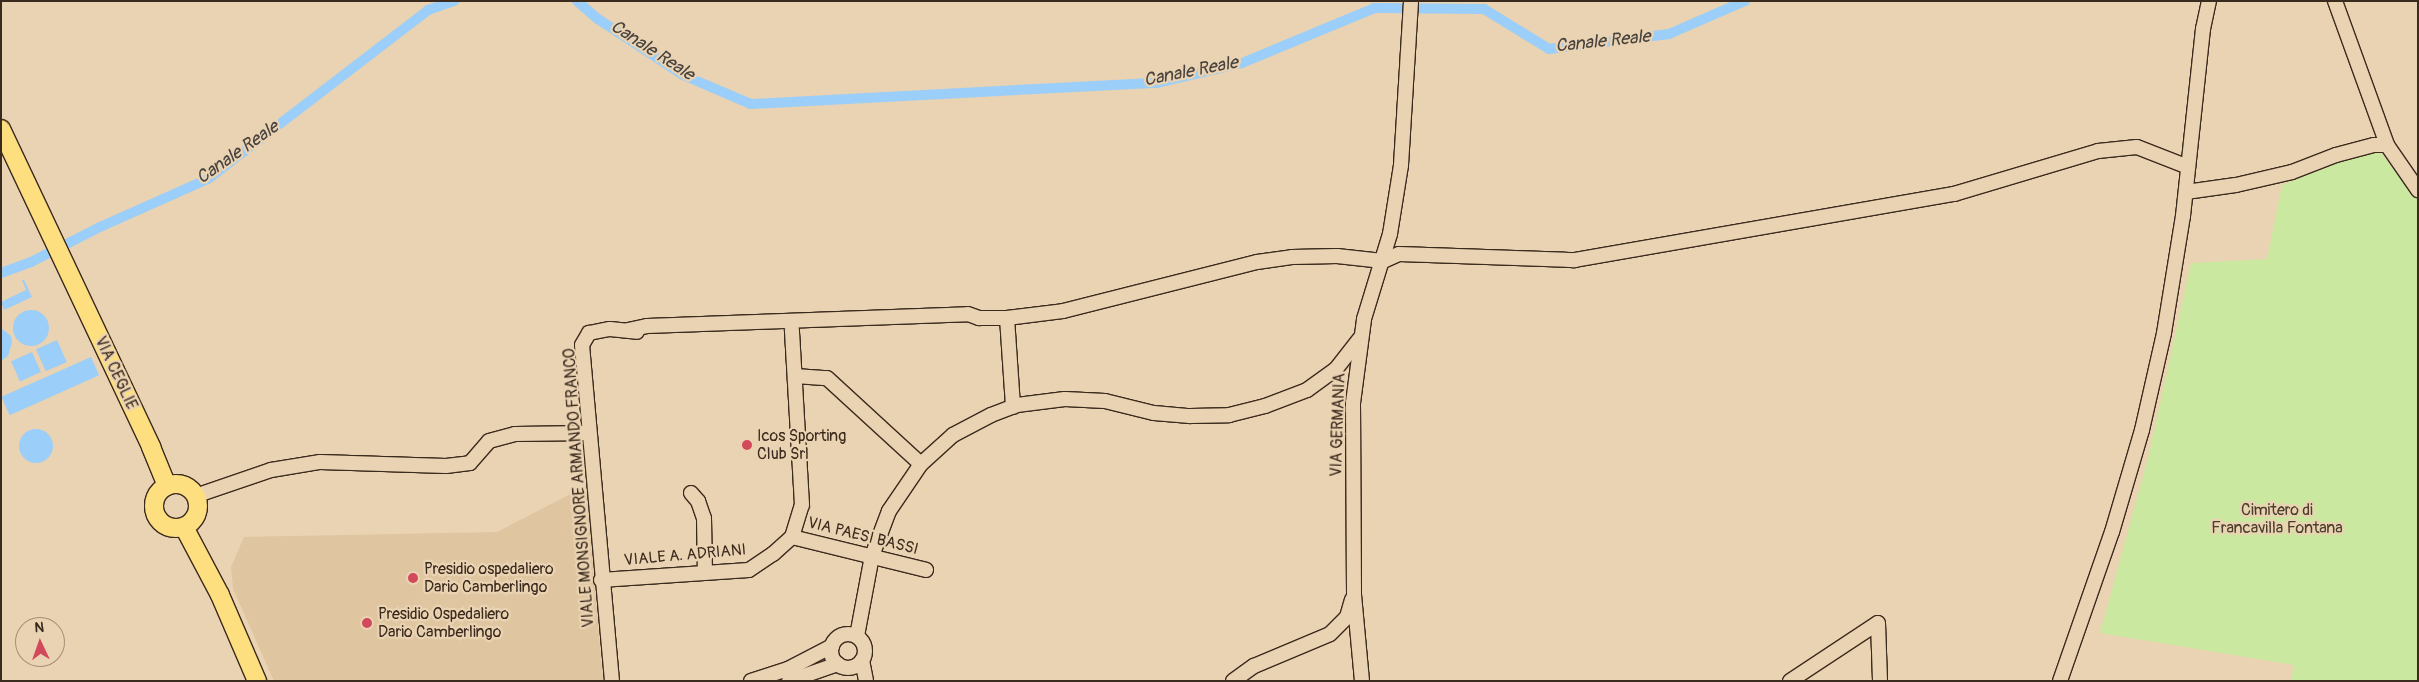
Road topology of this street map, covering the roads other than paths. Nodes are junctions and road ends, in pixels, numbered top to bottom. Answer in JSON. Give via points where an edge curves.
{"nodes":[{"id":1,"x":1412,"y":1,"type":"edge"},
{"id":2,"x":2209,"y":1,"type":"edge"},
{"id":3,"x":2335,"y":1,"type":"edge"},
{"id":4,"x":1,"y":129,"type":"edge"},
{"id":5,"x":2387,"y":145,"type":"junction"},
{"id":6,"x":2188,"y":166,"type":"junction"},
{"id":7,"x":2418,"y":167,"type":"edge"},
{"id":8,"x":2402,"y":168,"type":"junction"},
{"id":9,"x":2418,"y":190,"type":"edge"},
{"id":10,"x":2186,"y":192,"type":"junction"},
{"id":11,"x":1383,"y":261,"type":"junction"},
{"id":12,"x":979,"y":318,"type":"junction"},
{"id":13,"x":1007,"y":318,"type":"junction"},
{"id":14,"x":792,"y":329,"type":"junction"},
{"id":15,"x":628,"y":330,"type":"junction"},
{"id":16,"x":1362,"y":336,"type":"junction"},
{"id":17,"x":794,"y":376,"type":"junction"},
{"id":18,"x":1013,"y":407,"type":"junction"},
{"id":19,"x":589,"y":433,"type":"junction"},
{"id":20,"x":921,"y":464,"type":"junction"},
{"id":21,"x":167,"y":486,"type":"junction"},
{"id":22,"x":691,"y":493,"type":"dead end"},
{"id":23,"x":196,"y":496,"type":"junction"},
{"id":24,"x":184,"y":527,"type":"junction"},
{"id":25,"x":792,"y":537,"type":"junction"},
{"id":26,"x":872,"y":556,"type":"junction"},
{"id":27,"x":926,"y":570,"type":"dead end"},
{"id":28,"x":705,"y":573,"type":"junction"},
{"id":29,"x":601,"y":580,"type":"junction"},
{"id":30,"x":1354,"y":594,"type":"junction"},
{"id":31,"x":857,"y":636,"type":"junction"},
{"id":32,"x":832,"y":646,"type":"junction"},
{"id":33,"x":862,"y":660,"type":"junction"},
{"id":34,"x":838,"y":664,"type":"junction"},
{"id":35,"x":255,"y":680,"type":"edge"},
{"id":36,"x":612,"y":681,"type":"edge"},
{"id":37,"x":751,"y":681,"type":"edge"},
{"id":38,"x":789,"y":681,"type":"edge"},
{"id":39,"x":866,"y":681,"type":"edge"},
{"id":40,"x":1233,"y":681,"type":"edge"},
{"id":41,"x":1362,"y":681,"type":"edge"},
{"id":42,"x":1790,"y":681,"type":"edge"},
{"id":43,"x":1880,"y":681,"type":"edge"},
{"id":44,"x":2060,"y":681,"type":"edge"}],
"edges":[{"from":1,"to":11,"type":"street","name":"VIA GERMANIA","via":[[1401,165]]},
{"from":2,"to":6,"type":"street"},
{"from":3,"to":5,"type":"street"},
{"from":4,"to":21,"type":"main road","name":"VIA CEGLIE"},
{"from":5,"to":8,"type":"street"},
{"from":5,"to":10,"type":"street","via":[[2374,145],[2336,155],[2292,172]]},
{"from":6,"to":10,"type":"street"},
{"from":6,"to":11,"type":"street","via":[[2137,147],[2098,151],[1954,194],[1575,260],[1399,254]]},
{"from":7,"to":8,"type":"street"},
{"from":8,"to":9,"type":"street"},
{"from":10,"to":44,"type":"street","via":[[2164,333],[2142,430],[2112,532]]},
{"from":11,"to":13,"type":"street","name":"VIALE MONSIGNORE ARMANDO FRANCO","via":[[1337,256],[1257,262],[1063,311]]},
{"from":11,"to":16,"type":"street","name":"VIA GERMANIA","via":[[1364,319]]},
{"from":12,"to":13,"type":"street","name":"VIALE MONSIGNORE ARMANDO FRANCO"},
{"from":12,"to":14,"type":"street","name":"VIALE MONSIGNORE ARMANDO FRANCO","via":[[968,322]]},
{"from":12,"to":15,"type":"street","name":"VIALE MONSIGNORE ARMANDO FRANCO","via":[[968,314],[647,326]]},
{"from":13,"to":18,"type":"street"},
{"from":14,"to":15,"type":"street","name":"VIALE MONSIGNORE ARMANDO FRANCO","via":[[642,333]]},
{"from":14,"to":17,"type":"street"},
{"from":15,"to":19,"type":"street","name":"VIALE MONSIGNORE ARMANDO FRANCO","via":[[610,328],[590,334],[582,345]]},
{"from":16,"to":18,"type":"street","via":[[1336,369],[1307,390],[1229,415],[1154,413],[1105,401],[1075,400]]},
{"from":16,"to":30,"type":"street","name":"VIA GERMANIA","via":[[1353,403]]},
{"from":17,"to":20,"type":"street","via":[[828,378]]},
{"from":17,"to":25,"type":"street","via":[[802,505]]},
{"from":18,"to":20,"type":"street","via":[[953,435]]},
{"from":19,"to":23,"type":"street","via":[[515,434],[489,441],[470,463],[446,466],[320,462],[281,468]]},
{"from":19,"to":29,"type":"street","name":"VIALE MONSIGNORE ARMANDO FRANCO"},
{"from":20,"to":26,"type":"street","via":[[889,511]]},
{"from":21,"to":23,"type":"main road","via":[[183,486]]},
{"from":21,"to":24,"type":"main road","via":[[161,490],[154,504],[157,518],[169,527]]},
{"from":22,"to":28,"type":"street","via":[[698,500],[704,518]]},
{"from":23,"to":24,"type":"main road","via":[[195,518]]},
{"from":24,"to":35,"type":"main road","via":[[220,595]]},
{"from":25,"to":26,"type":"street","name":"VIA PAESI BASSI"},
{"from":25,"to":28,"type":"street","name":"VIALE A. ADRIANI","via":[[749,570]]},
{"from":26,"to":27,"type":"street","name":"VIA PAESI BASSI"},
{"from":26,"to":31,"type":"street"},
{"from":28,"to":29,"type":"street","name":"VIALE A. ADRIANI"},
{"from":29,"to":36,"type":"street","name":"VIALE MONSIGNORE ARMANDO FRANCO"},
{"from":30,"to":40,"type":"street","via":[[1347,617],[1330,634],[1254,666]]},
{"from":30,"to":41,"type":"street"},
{"from":31,"to":32,"type":"street","via":[[844,634]]},
{"from":31,"to":33,"type":"street","via":[[865,648]]},
{"from":32,"to":34,"type":"street","via":[[831,655]]},
{"from":32,"to":37,"type":"street","via":[[788,669]]},
{"from":33,"to":34,"type":"street","via":[[849,668]]},
{"from":33,"to":39,"type":"street"},
{"from":34,"to":38,"type":"street"},
{"from":42,"to":43,"type":"street","via":[[1878,623]]}]}
